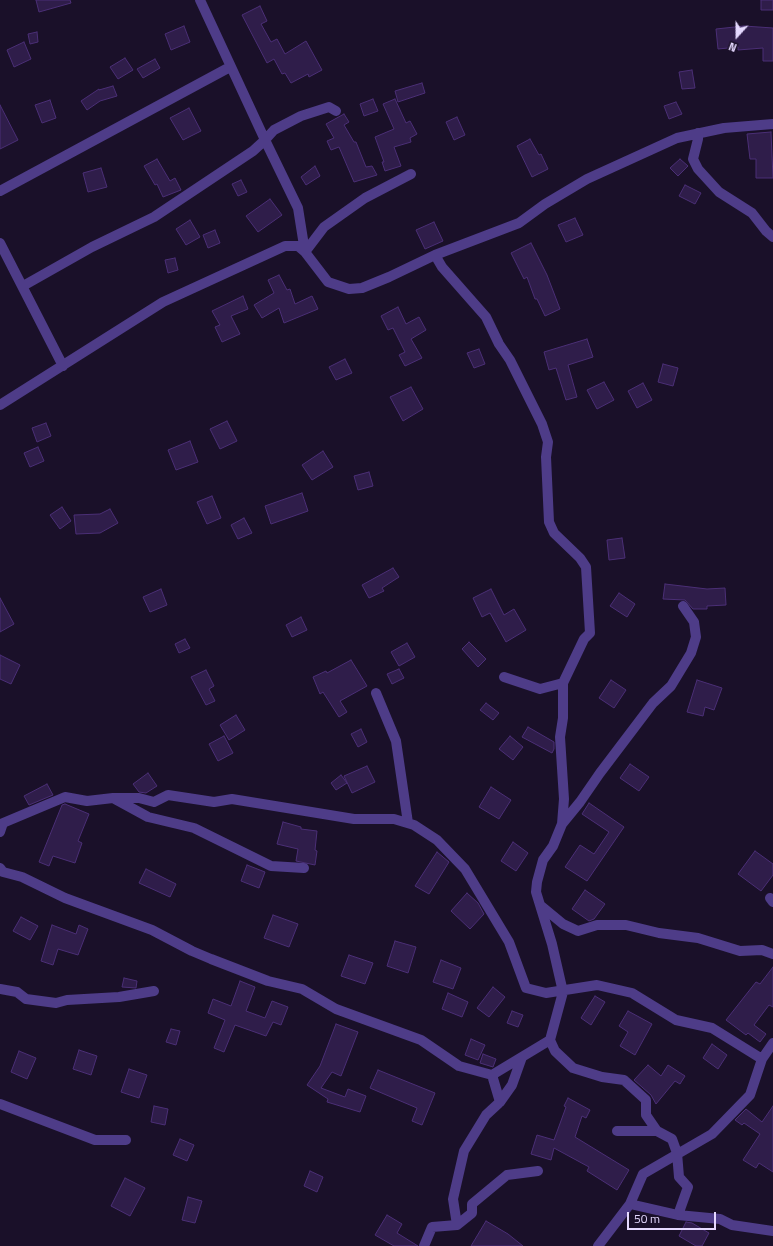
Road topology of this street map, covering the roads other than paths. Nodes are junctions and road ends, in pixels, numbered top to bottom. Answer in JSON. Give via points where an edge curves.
{"nodes":[{"id":1,"x":200,"y":0,"type":"edge"},
{"id":2,"x":230,"y":67,"type":"junction"},
{"id":3,"x":336,"y":111,"type":"dead end"},
{"id":4,"x":773,"y":124,"type":"edge"},
{"id":5,"x":698,"y":134,"type":"junction"},
{"id":6,"x":265,"y":140,"type":"junction"},
{"id":7,"x":411,"y":174,"type":"dead end"},
{"id":8,"x":0,"y":191,"type":"edge"},
{"id":9,"x":773,"y":237,"type":"edge"},
{"id":10,"x":0,"y":243,"type":"edge"},
{"id":11,"x":305,"y":252,"type":"junction"},
{"id":12,"x":435,"y":255,"type":"junction"},
{"id":13,"x":23,"y":286,"type":"junction"},
{"id":14,"x":63,"y":366,"type":"junction"},
{"id":15,"x":0,"y":405,"type":"edge"},
{"id":16,"x":683,"y":606,"type":"dead end"},
{"id":17,"x":504,"y":677,"type":"dead end"},
{"id":18,"x":563,"y":683,"type":"junction"},
{"id":19,"x":376,"y":693,"type":"dead end"},
{"id":20,"x":114,"y":798,"type":"junction"},
{"id":21,"x":408,"y":823,"type":"junction"},
{"id":22,"x":562,"y":824,"type":"junction"},
{"id":23,"x":1,"y":826,"type":"edge"},
{"id":24,"x":304,"y":868,"type":"dead end"},
{"id":25,"x":1,"y":871,"type":"edge"},
{"id":26,"x":540,"y":905,"type":"junction"},
{"id":27,"x":773,"y":954,"type":"edge"},
{"id":28,"x":0,"y":988,"type":"edge"},
{"id":29,"x":154,"y":991,"type":"dead end"},
{"id":30,"x":562,"y":992,"type":"junction"},
{"id":31,"x":550,"y":1040,"type":"junction"},
{"id":32,"x":773,"y":1043,"type":"edge"},
{"id":33,"x":522,"y":1057,"type":"junction"},
{"id":34,"x":762,"y":1059,"type":"junction"},
{"id":35,"x":492,"y":1075,"type":"junction"},
{"id":36,"x":500,"y":1102,"type":"junction"},
{"id":37,"x":0,"y":1104,"type":"edge"},
{"id":38,"x":617,"y":1130,"type":"dead end"},
{"id":39,"x":657,"y":1131,"type":"junction"},
{"id":40,"x":126,"y":1140,"type":"dead end"},
{"id":41,"x":677,"y":1153,"type":"junction"},
{"id":42,"x":538,"y":1171,"type":"dead end"},
{"id":43,"x":453,"y":1199,"type":"junction"},
{"id":44,"x":472,"y":1204,"type":"junction"},
{"id":45,"x":630,"y":1204,"type":"junction"},
{"id":46,"x":678,"y":1215,"type":"junction"},
{"id":47,"x":457,"y":1225,"type":"junction"},
{"id":48,"x":773,"y":1231,"type":"edge"},
{"id":49,"x":424,"y":1246,"type":"edge"},
{"id":50,"x":598,"y":1246,"type":"edge"}],
"edges":[{"from":1,"to":2,"type":"street"},
{"from":2,"to":6,"type":"street"},
{"from":2,"to":8,"type":"street"},
{"from":3,"to":6,"type":"street","via":[[329,107],[301,116],[274,130]]},
{"from":4,"to":5,"type":"street","via":[[724,128]]},
{"from":5,"to":9,"type":"street","via":[[693,159],[698,169],[719,192],[752,212]]},
{"from":5,"to":12,"type":"street","via":[[670,140],[587,179],[519,223]]},
{"from":6,"to":11,"type":"street","via":[[298,208]]},
{"from":6,"to":13,"type":"street","via":[[253,151],[154,217],[92,247]]},
{"from":7,"to":11,"type":"street","via":[[365,198],[324,227]]},
{"from":10,"to":13,"type":"street"},
{"from":11,"to":12,"type":"street","via":[[328,282],[349,289],[362,288]]},
{"from":11,"to":14,"type":"street","via":[[298,246],[285,246],[163,302]]},
{"from":12,"to":18,"type":"street","via":[[486,317],[542,424],[548,442],[546,457],[549,522],[554,533],[586,567],[590,633],[584,638]]},
{"from":13,"to":14,"type":"street","via":[[39,323]]},
{"from":14,"to":15,"type":"street"},
{"from":16,"to":22,"type":"street","via":[[694,622],[696,637],[691,653],[671,686],[653,703]]},
{"from":17,"to":18,"type":"street","via":[[540,688]]},
{"from":18,"to":22,"type":"street","via":[[560,737],[564,799]]},
{"from":19,"to":21,"type":"street","via":[[396,741]]},
{"from":20,"to":21,"type":"street","via":[[139,798],[154,802],[168,795],[214,802],[232,799],[354,819],[394,819]]},
{"from":20,"to":23,"type":"street","via":[[87,801],[65,797]]},
{"from":20,"to":24,"type":"street","via":[[148,816],[194,828],[271,866]]},
{"from":21,"to":30,"type":"street","via":[[437,840],[465,869],[509,942],[526,988],[546,993]]},
{"from":22,"to":26,"type":"street","via":[[544,860],[537,882],[536,892]]},
{"from":25,"to":35,"type":"street","via":[[22,877],[65,898],[152,930],[211,959],[268,981],[302,989],[336,1009],[421,1040],[459,1066]]},
{"from":26,"to":27,"type":"street","via":[[562,924],[578,931],[596,925],[626,925],[659,933],[698,938],[740,951],[762,950]]},
{"from":26,"to":30,"type":"street","via":[[552,944]]},
{"from":28,"to":29,"type":"street","via":[[17,992],[26,999],[56,1003]]},
{"from":30,"to":31,"type":"street"},
{"from":30,"to":34,"type":"street","via":[[597,985],[632,993],[676,1020],[712,1028]]},
{"from":31,"to":33,"type":"street"},
{"from":31,"to":39,"type":"street","via":[[555,1051],[573,1068],[602,1077],[624,1080],[646,1100],[646,1115]]},
{"from":32,"to":34,"type":"street"},
{"from":33,"to":35,"type":"street"},
{"from":33,"to":36,"type":"street","via":[[512,1085]]},
{"from":34,"to":41,"type":"street","via":[[750,1095],[712,1134]]},
{"from":35,"to":36,"type":"street"},
{"from":36,"to":43,"type":"street","via":[[486,1115],[464,1151]]},
{"from":37,"to":40,"type":"street","via":[[95,1140]]},
{"from":38,"to":39,"type":"street"},
{"from":39,"to":41,"type":"street","via":[[672,1140]]},
{"from":41,"to":45,"type":"street","via":[[643,1174]]},
{"from":41,"to":46,"type":"street","via":[[679,1177],[688,1187]]},
{"from":42,"to":44,"type":"street","via":[[507,1175]]},
{"from":43,"to":44,"type":"street"},
{"from":43,"to":47,"type":"street"},
{"from":44,"to":47,"type":"street","via":[[472,1213]]},
{"from":45,"to":46,"type":"street"},
{"from":45,"to":50,"type":"street"},
{"from":46,"to":48,"type":"street","via":[[720,1219],[732,1225]]},
{"from":47,"to":49,"type":"street","via":[[432,1227]]}]}
